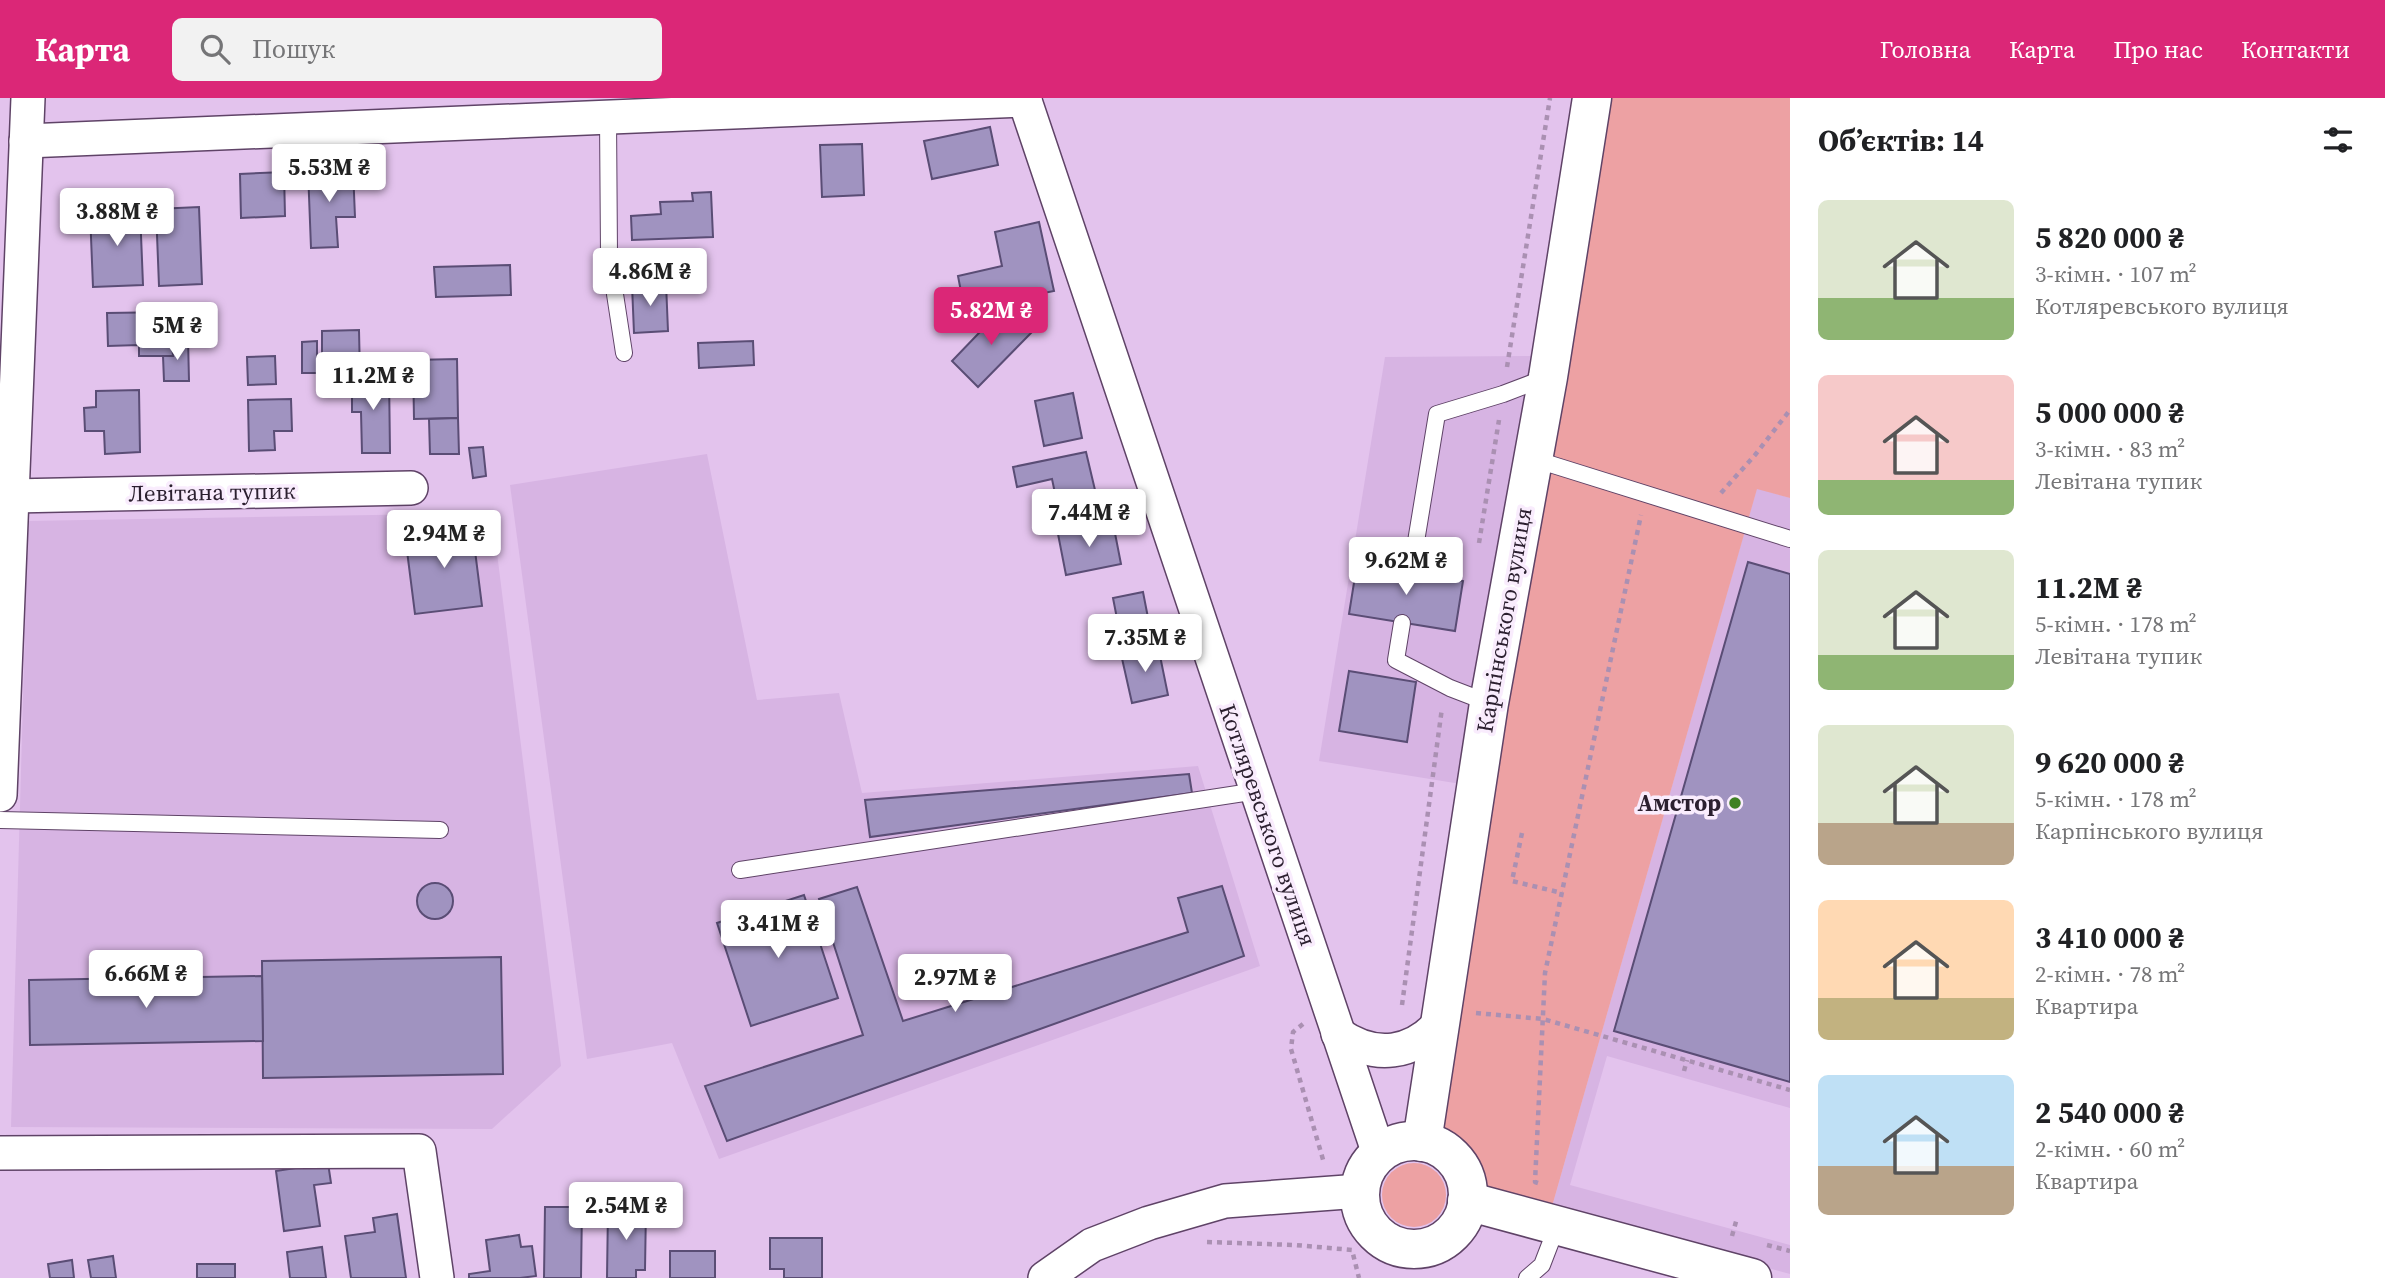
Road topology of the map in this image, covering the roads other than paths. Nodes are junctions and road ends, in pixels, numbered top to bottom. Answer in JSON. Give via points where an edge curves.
{"nodes":[{"id":1,"x":29,"y":98,"type":"edge"},
{"id":2,"x":1592,"y":98,"type":"edge"},
{"id":3,"x":1024,"y":99,"type":"edge"},
{"id":4,"x":608,"y":117,"type":"junction"},
{"id":5,"x":26,"y":141,"type":"junction"},
{"id":6,"x":624,"y":353,"type":"dead end"},
{"id":7,"x":1548,"y":377,"type":"junction"},
{"id":8,"x":1531,"y":458,"type":"junction"},
{"id":9,"x":411,"y":488,"type":"dead end"},
{"id":10,"x":12,"y":496,"type":"junction"},
{"id":11,"x":1790,"y":539,"type":"edge"},
{"id":12,"x":1411,"y":572,"type":"dead end"},
{"id":13,"x":1402,"y":623,"type":"dead end"},
{"id":14,"x":1489,"y":703,"type":"junction"},
{"id":15,"x":1256,"y":791,"type":"junction"},
{"id":16,"x":0,"y":795,"type":"edge"},
{"id":17,"x":0,"y":820,"type":"edge"},
{"id":18,"x":440,"y":830,"type":"dead end"},
{"id":19,"x":740,"y":870,"type":"dead end"},
{"id":20,"x":1457,"y":1017,"type":"junction"},
{"id":21,"x":1338,"y":1034,"type":"junction"},
{"id":22,"x":1422,"y":1142,"type":"junction"},
{"id":23,"x":0,"y":1153,"type":"edge"},
{"id":24,"x":1379,"y":1154,"type":"junction"},
{"id":25,"x":1360,"y":1191,"type":"junction"},
{"id":26,"x":1467,"y":1201,"type":"junction"},
{"id":27,"x":1557,"y":1226,"type":"junction"},
{"id":28,"x":1421,"y":1264,"type":"edge"},
{"id":29,"x":1733,"y":1266,"type":"edge"},
{"id":30,"x":437,"y":1278,"type":"edge"},
{"id":31,"x":1045,"y":1278,"type":"edge"},
{"id":32,"x":1527,"y":1278,"type":"edge"}],
"edges":[{"from":1,"to":5,"type":"street"},
{"from":2,"to":7,"type":"street","name":"Карпінського вулиця"},
{"from":3,"to":4,"type":"street"},
{"from":3,"to":15,"type":"street","name":"Котляревського вулиця"},
{"from":4,"to":5,"type":"street"},
{"from":4,"to":6,"type":"lane","via":[[609,255]]},
{"from":5,"to":10,"type":"street"},
{"from":7,"to":8,"type":"street","name":"Карпінського вулиця"},
{"from":7,"to":12,"type":"lane","via":[[1437,414]]},
{"from":8,"to":11,"type":"lane"},
{"from":8,"to":14,"type":"street","name":"Карпінського вулиця"},
{"from":9,"to":10,"type":"street","name":"Левітана тупик"},
{"from":10,"to":16,"type":"street"},
{"from":13,"to":14,"type":"lane","via":[[1396,660]]},
{"from":14,"to":20,"type":"street","name":"Карпінського вулиця"},
{"from":15,"to":19,"type":"lane"},
{"from":15,"to":21,"type":"street","name":"Котляревського вулиця"},
{"from":17,"to":18,"type":"lane"},
{"from":20,"to":21,"type":"street","via":[[1421,1041],[1393,1050],[1364,1048]]},
{"from":20,"to":22,"type":"street","name":"Карпінського вулиця"},
{"from":21,"to":24,"type":"street","name":"Котляревського вулиця"},
{"from":22,"to":24,"type":"street","via":[[1399,1144]]},
{"from":22,"to":26,"type":"street","via":[[1457,1163]]},
{"from":23,"to":30,"type":"street","via":[[419,1151]]},
{"from":24,"to":25,"type":"street","via":[[1366,1171]]},
{"from":25,"to":28,"type":"street","via":[[1360,1204],[1371,1228]]},
{"from":25,"to":31,"type":"street","via":[[1225,1201],[1092,1245]]},
{"from":26,"to":27,"type":"street"},
{"from":26,"to":28,"type":"street","via":[[1451,1234]]},
{"from":27,"to":29,"type":"street"},
{"from":27,"to":32,"type":"lane","via":[[1542,1265]]}]}
